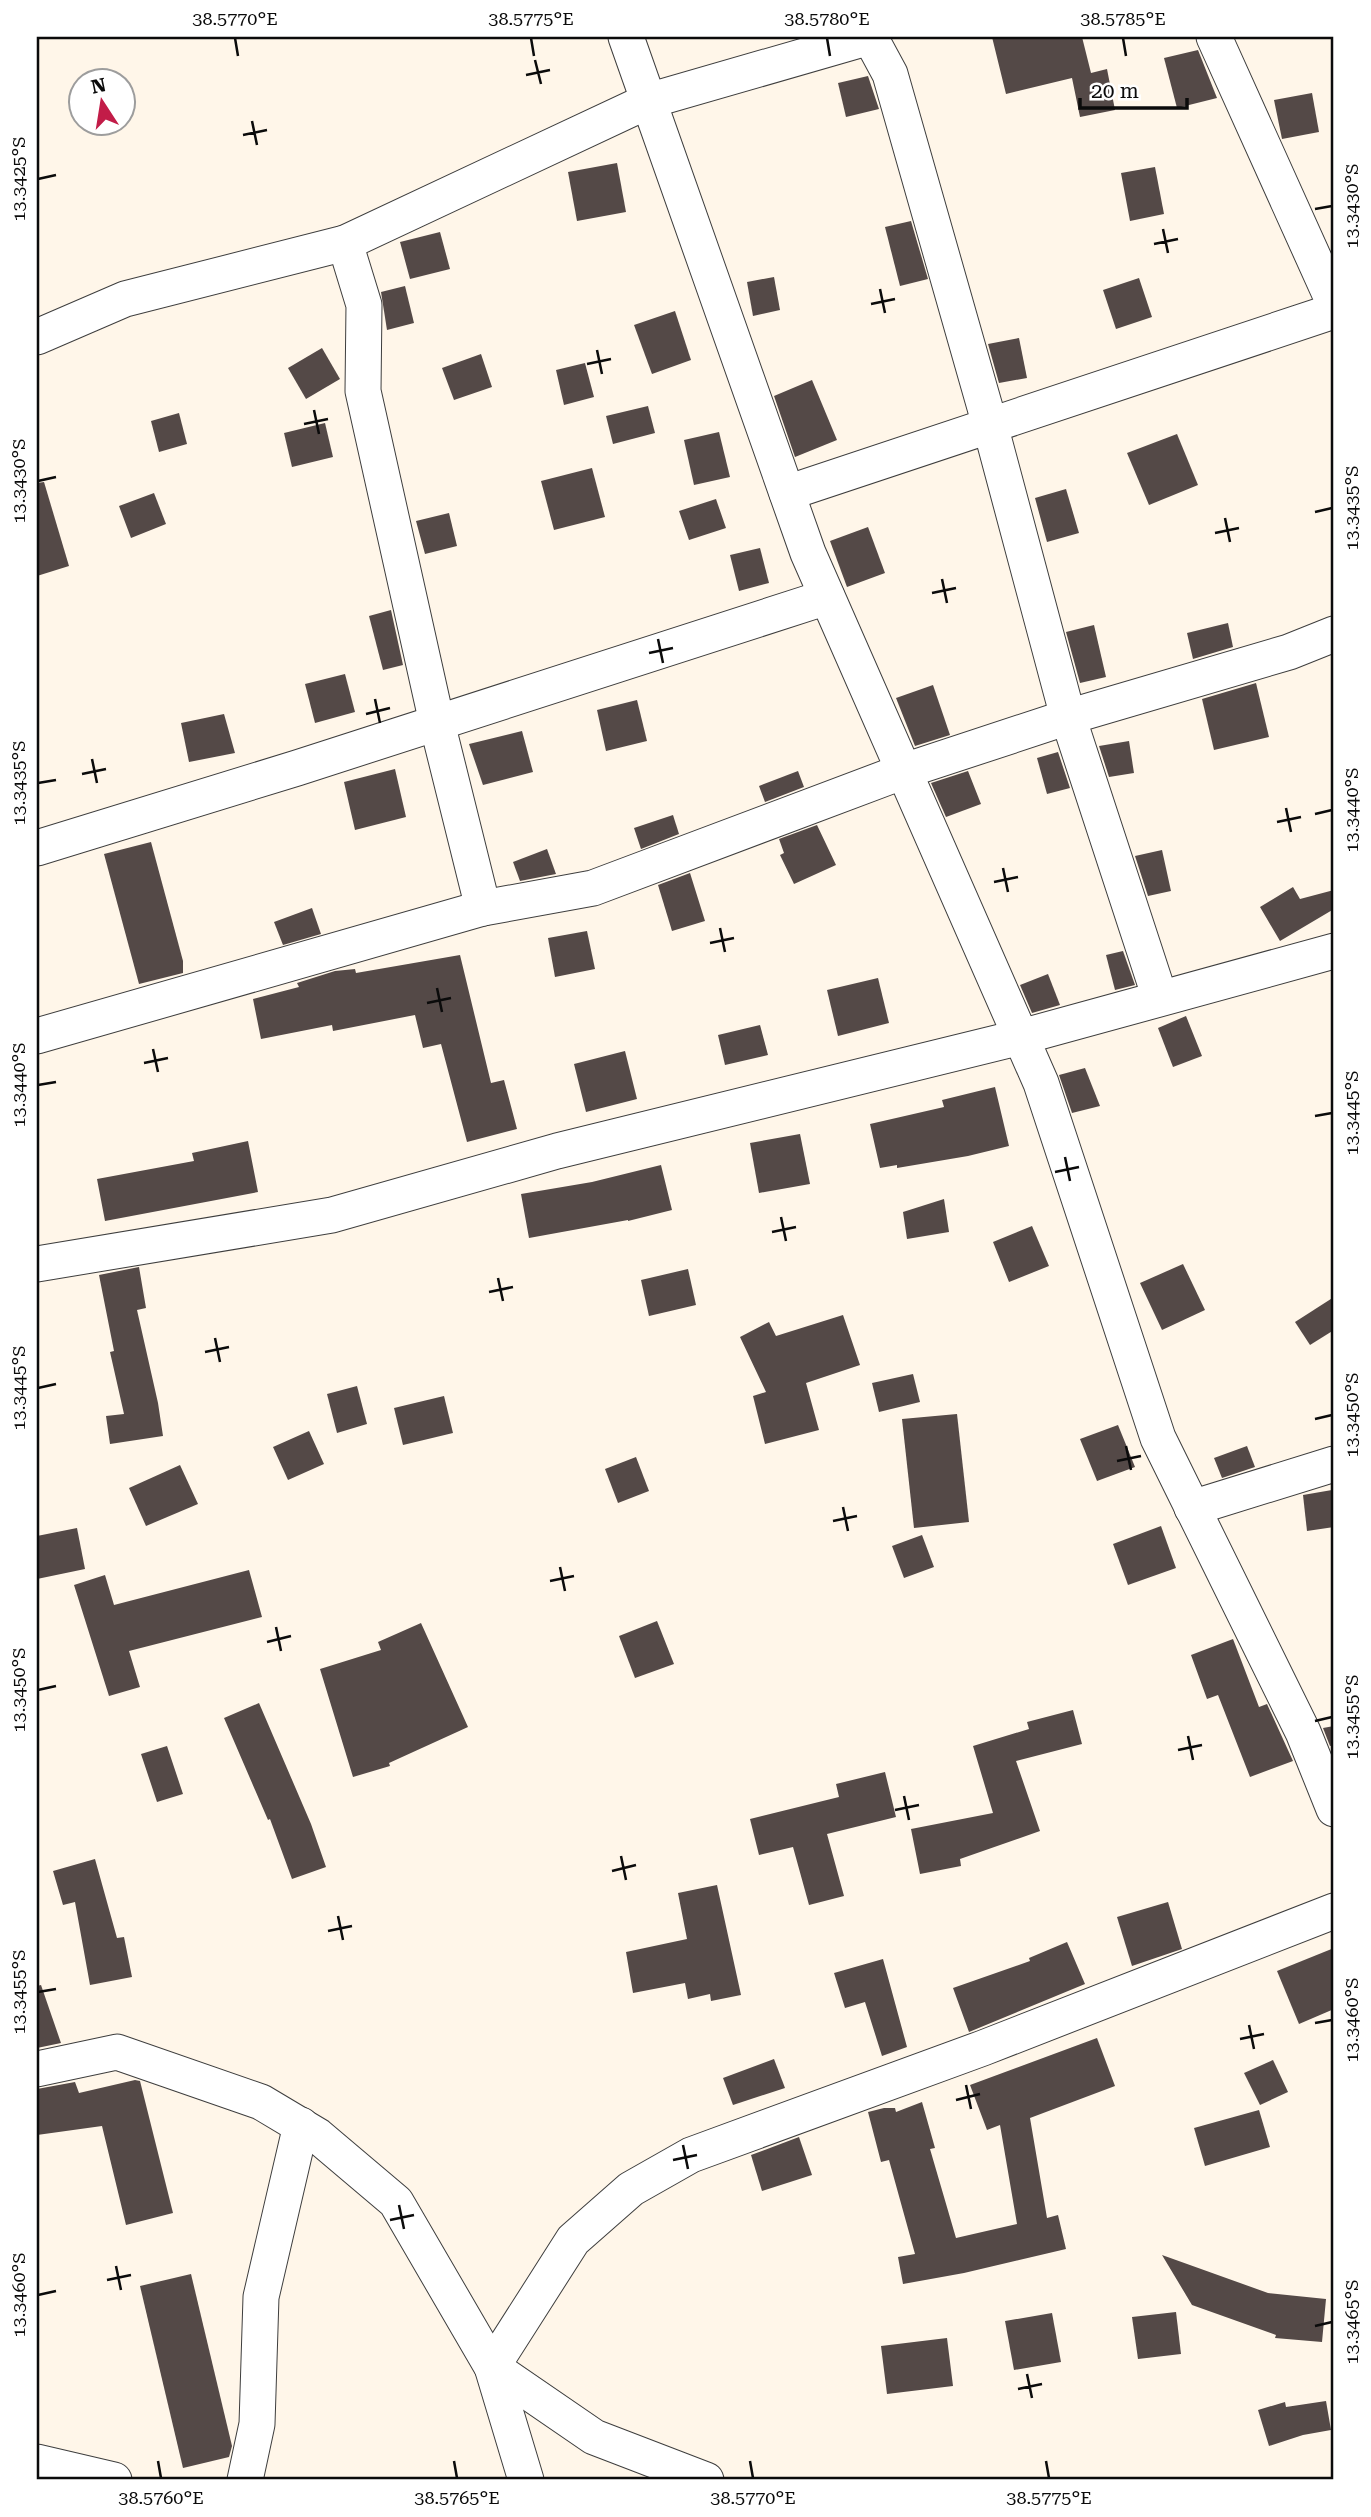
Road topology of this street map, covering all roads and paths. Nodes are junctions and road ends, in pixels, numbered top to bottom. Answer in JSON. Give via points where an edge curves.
{"nodes":[{"id":1,"x":626,"y":37,"type":"edge"},
{"id":2,"x":870,"y":37,"type":"edge"},
{"id":3,"x":1214,"y":37,"type":"edge"},
{"id":4,"x":648,"y":102,"type":"junction"},
{"id":5,"x":345,"y":243,"type":"junction"},
{"id":6,"x":1334,"y":303,"type":"edge"},
{"id":7,"x":1334,"y":311,"type":"edge"},
{"id":8,"x":37,"y":337,"type":"edge"},
{"id":9,"x":990,"y":425,"type":"junction"},
{"id":10,"x":787,"y":493,"type":"junction"},
{"id":11,"x":827,"y":597,"type":"junction"},
{"id":12,"x":1334,"y":634,"type":"edge"},
{"id":13,"x":1068,"y":717,"type":"junction"},
{"id":14,"x":437,"y":723,"type":"junction"},
{"id":15,"x":904,"y":771,"type":"junction"},
{"id":16,"x":37,"y":848,"type":"edge"},
{"id":17,"x":483,"y":908,"type":"junction"},
{"id":18,"x":1334,"y":951,"type":"edge"},
{"id":19,"x":1160,"y":998,"type":"junction"},
{"id":20,"x":37,"y":1036,"type":"edge"},
{"id":21,"x":1021,"y":1037,"type":"junction"},
{"id":22,"x":37,"y":1264,"type":"edge"},
{"id":23,"x":1334,"y":1464,"type":"edge"},
{"id":24,"x":1192,"y":1508,"type":"junction"},
{"id":25,"x":1334,"y":1809,"type":"edge"},
{"id":26,"x":1334,"y":1911,"type":"edge"},
{"id":27,"x":37,"y":2068,"type":"edge"},
{"id":28,"x":301,"y":2125,"type":"junction"},
{"id":29,"x":492,"y":2367,"type":"junction"},
{"id":30,"x":37,"y":2462,"type":"edge"},
{"id":31,"x":114,"y":2480,"type":"edge"},
{"id":32,"x":245,"y":2480,"type":"edge"},
{"id":33,"x":526,"y":2480,"type":"edge"},
{"id":34,"x":706,"y":2480,"type":"edge"}],
"edges":[{"from":1,"to":4,"type":"street"},
{"from":2,"to":4,"type":"street"},
{"from":2,"to":9,"type":"street","via":[[890,74]]},
{"from":3,"to":6,"type":"street"},
{"from":4,"to":5,"type":"street"},
{"from":4,"to":10,"type":"street"},
{"from":5,"to":8,"type":"street","via":[[125,299]]},
{"from":5,"to":14,"type":"street","via":[[364,305],[363,391]]},
{"from":7,"to":9,"type":"street"},
{"from":9,"to":10,"type":"street"},
{"from":9,"to":13,"type":"street"},
{"from":10,"to":11,"type":"street"},
{"from":11,"to":14,"type":"street"},
{"from":11,"to":15,"type":"street"},
{"from":12,"to":13,"type":"street","via":[[1289,652]]},
{"from":13,"to":15,"type":"street"},
{"from":13,"to":19,"type":"street"},
{"from":14,"to":16,"type":"street"},
{"from":14,"to":17,"type":"street"},
{"from":15,"to":17,"type":"street","via":[[593,888]]},
{"from":15,"to":21,"type":"street"},
{"from":17,"to":20,"type":"street"},
{"from":18,"to":19,"type":"street"},
{"from":19,"to":21,"type":"street"},
{"from":21,"to":22,"type":"street","via":[[557,1151],[332,1215]]},
{"from":21,"to":24,"type":"street","via":[[1041,1083],[1158,1438]]},
{"from":23,"to":24,"type":"street"},
{"from":24,"to":25,"type":"street","via":[[1303,1731]]},
{"from":26,"to":29,"type":"street","via":[[983,2048],[691,2155],[632,2189],[573,2240]]},
{"from":27,"to":28,"type":"street","via":[[117,2052],[261,2102]]},
{"from":28,"to":29,"type":"street","via":[[396,2202]]},
{"from":28,"to":32,"type":"street","via":[[261,2297],[257,2424]]},
{"from":29,"to":33,"type":"street"},
{"from":29,"to":34,"type":"street","via":[[594,2437]]},
{"from":30,"to":31,"type":"street"}]}
